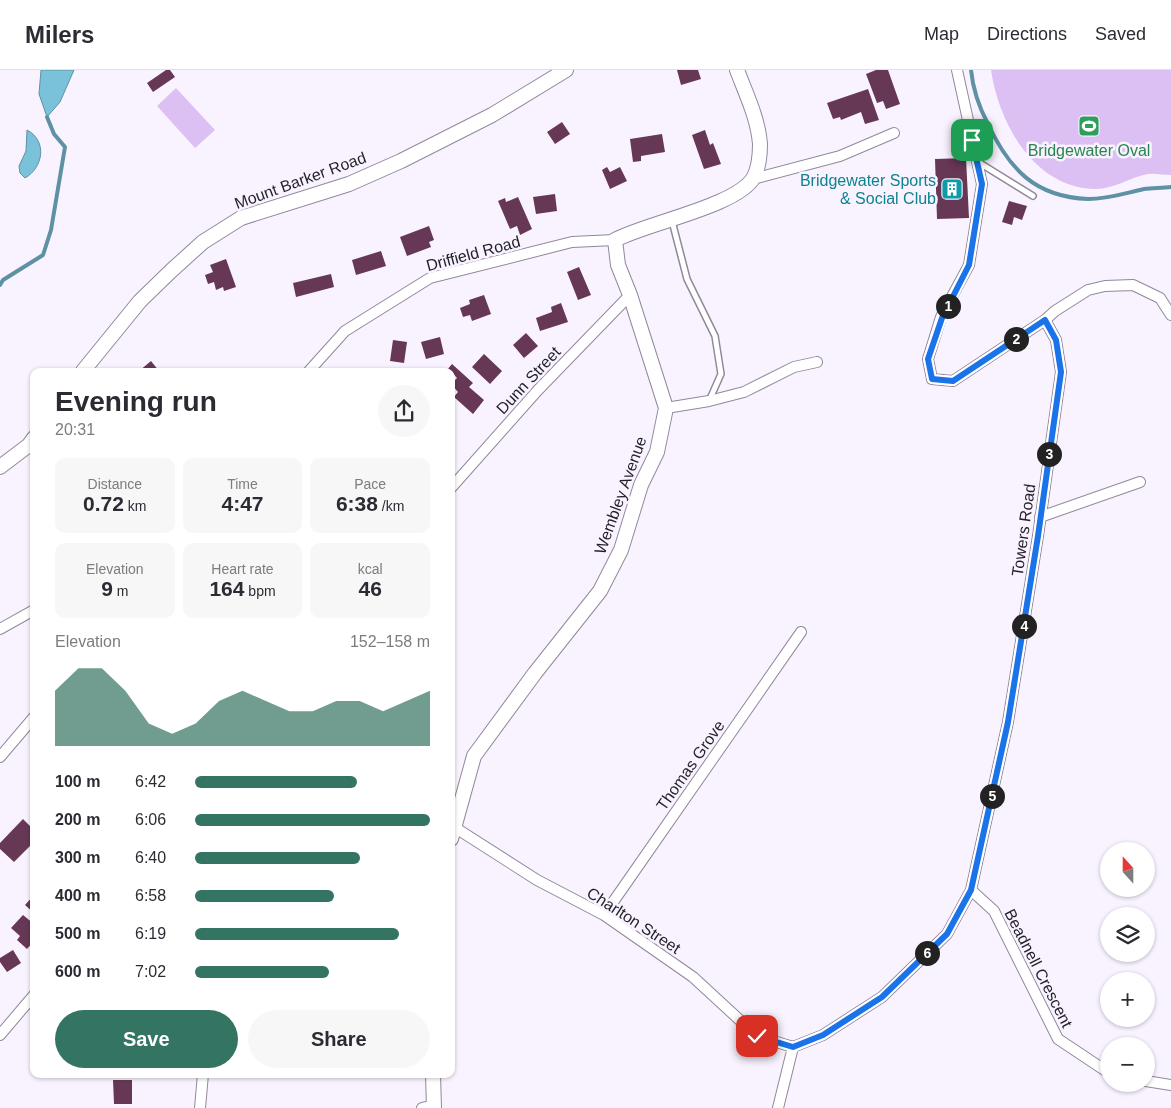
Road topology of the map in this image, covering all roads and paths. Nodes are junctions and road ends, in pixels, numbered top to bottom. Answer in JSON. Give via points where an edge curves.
{"nodes":[{"id":1,"x":566,"y":70,"type":"edge"},
{"id":2,"x":737,"y":70,"type":"edge"},
{"id":3,"x":956,"y":70,"type":"edge"},
{"id":4,"x":894,"y":133,"type":"dead end"},
{"id":5,"x":977,"y":161,"type":"junction"},
{"id":6,"x":753,"y":179,"type":"junction"},
{"id":7,"x":1033,"y":196,"type":"dead end"},
{"id":8,"x":672,"y":218,"type":"junction"},
{"id":9,"x":615,"y":240,"type":"junction"},
{"id":10,"x":630,"y":295,"type":"junction"},
{"id":11,"x":1171,"y":315,"type":"edge"},
{"id":12,"x":1045,"y":320,"type":"junction"},
{"id":13,"x":817,"y":362,"type":"dead end"},
{"id":14,"x":85,"y":368,"type":"edge"},
{"id":15,"x":312,"y":368,"type":"edge"},
{"id":16,"x":709,"y":401,"type":"junction"},
{"id":17,"x":666,"y":408,"type":"junction"},
{"id":18,"x":30,"y":446,"type":"edge"},
{"id":19,"x":0,"y":467,"type":"edge"},
{"id":20,"x":1140,"y":482,"type":"dead end"},
{"id":21,"x":455,"y":483,"type":"edge"},
{"id":22,"x":1040,"y":516,"type":"junction"},
{"id":23,"x":30,"y":612,"type":"edge"},
{"id":24,"x":0,"y":629,"type":"edge"},
{"id":25,"x":801,"y":632,"type":"dead end"},
{"id":26,"x":30,"y":722,"type":"edge"},
{"id":27,"x":0,"y":757,"type":"edge"},
{"id":28,"x":455,"y":820,"type":"edge"},
{"id":29,"x":455,"y":832,"type":"edge"},
{"id":30,"x":971,"y":890,"type":"junction"},
{"id":31,"x":604,"y":915,"type":"junction"},
{"id":32,"x":30,"y":1000,"type":"edge"},
{"id":33,"x":0,"y":1035,"type":"edge"},
{"id":34,"x":793,"y":1047,"type":"junction"},
{"id":35,"x":1100,"y":1067,"type":"edge"},
{"id":36,"x":202,"y":1078,"type":"edge"},
{"id":37,"x":432,"y":1078,"type":"edge"},
{"id":38,"x":1155,"y":1082,"type":"edge"},
{"id":39,"x":1171,"y":1085,"type":"edge"},
{"id":40,"x":430,"y":1107,"type":"edge"},
{"id":41,"x":200,"y":1108,"type":"edge"},
{"id":42,"x":778,"y":1108,"type":"edge"}],
"edges":[{"from":1,"to":14,"type":"street","name":"Mount Barker Road","via":[[492,114],[401,161],[350,184],[241,218],[211,237],[172,270],[140,301]]},
{"from":2,"to":6,"type":"street","via":[[754,114],[760,144],[759,163]]},
{"from":3,"to":5,"type":"street"},
{"from":4,"to":6,"type":"street","via":[[822,162]]},
{"from":5,"to":7,"type":"lane"},
{"from":5,"to":12,"type":"street","via":[[982,184],[969,265],[942,318],[928,359],[932,379],[953,381]]},
{"from":6,"to":8,"type":"street","via":[[735,195]]},
{"from":8,"to":9,"type":"street"},
{"from":8,"to":16,"type":"lane","via":[[687,279],[715,336],[721,374]]},
{"from":9,"to":10,"type":"street","name":"Wembley Avenue","via":[[618,265]]},
{"from":9,"to":15,"type":"street","name":"Driffield Road","via":[[572,242],[430,278],[345,330]]},
{"from":10,"to":17,"type":"street","name":"Wembley Avenue"},
{"from":10,"to":21,"type":"street","name":"Dunn Street","via":[[538,390]]},
{"from":11,"to":12,"type":"street","via":[[1160,298],[1133,285],[1105,286],[1088,290]]},
{"from":12,"to":22,"type":"street","name":"Towers Road","via":[[1056,340],[1061,372]]},
{"from":13,"to":16,"type":"street","via":[[794,367],[744,392]]},
{"from":16,"to":17,"type":"street"},
{"from":17,"to":28,"type":"street","name":"Wembley Avenue","via":[[657,452],[641,485],[613,566],[600,591],[474,756]]},
{"from":18,"to":19,"type":"street"},
{"from":20,"to":22,"type":"street"},
{"from":22,"to":30,"type":"street","name":"Towers Road","via":[[1008,722]]},
{"from":23,"to":24,"type":"street"},
{"from":25,"to":31,"type":"street","name":"Thomas Grove"},
{"from":26,"to":27,"type":"street"},
{"from":29,"to":31,"type":"street","name":"Charlton Street"},
{"from":30,"to":34,"type":"street","name":"Towers Road","via":[[947,934],[882,997],[823,1035]]},
{"from":30,"to":35,"type":"street","name":"Beadnell Crescent","via":[[994,911],[1058,1039]]},
{"from":31,"to":34,"type":"street","name":"Charlton Street","via":[[693,977],[757,1036]]},
{"from":32,"to":33,"type":"street"},
{"from":34,"to":42,"type":"street"},
{"from":36,"to":41,"type":"street"},
{"from":37,"to":40,"type":"street"},
{"from":38,"to":39,"type":"street"}]}
